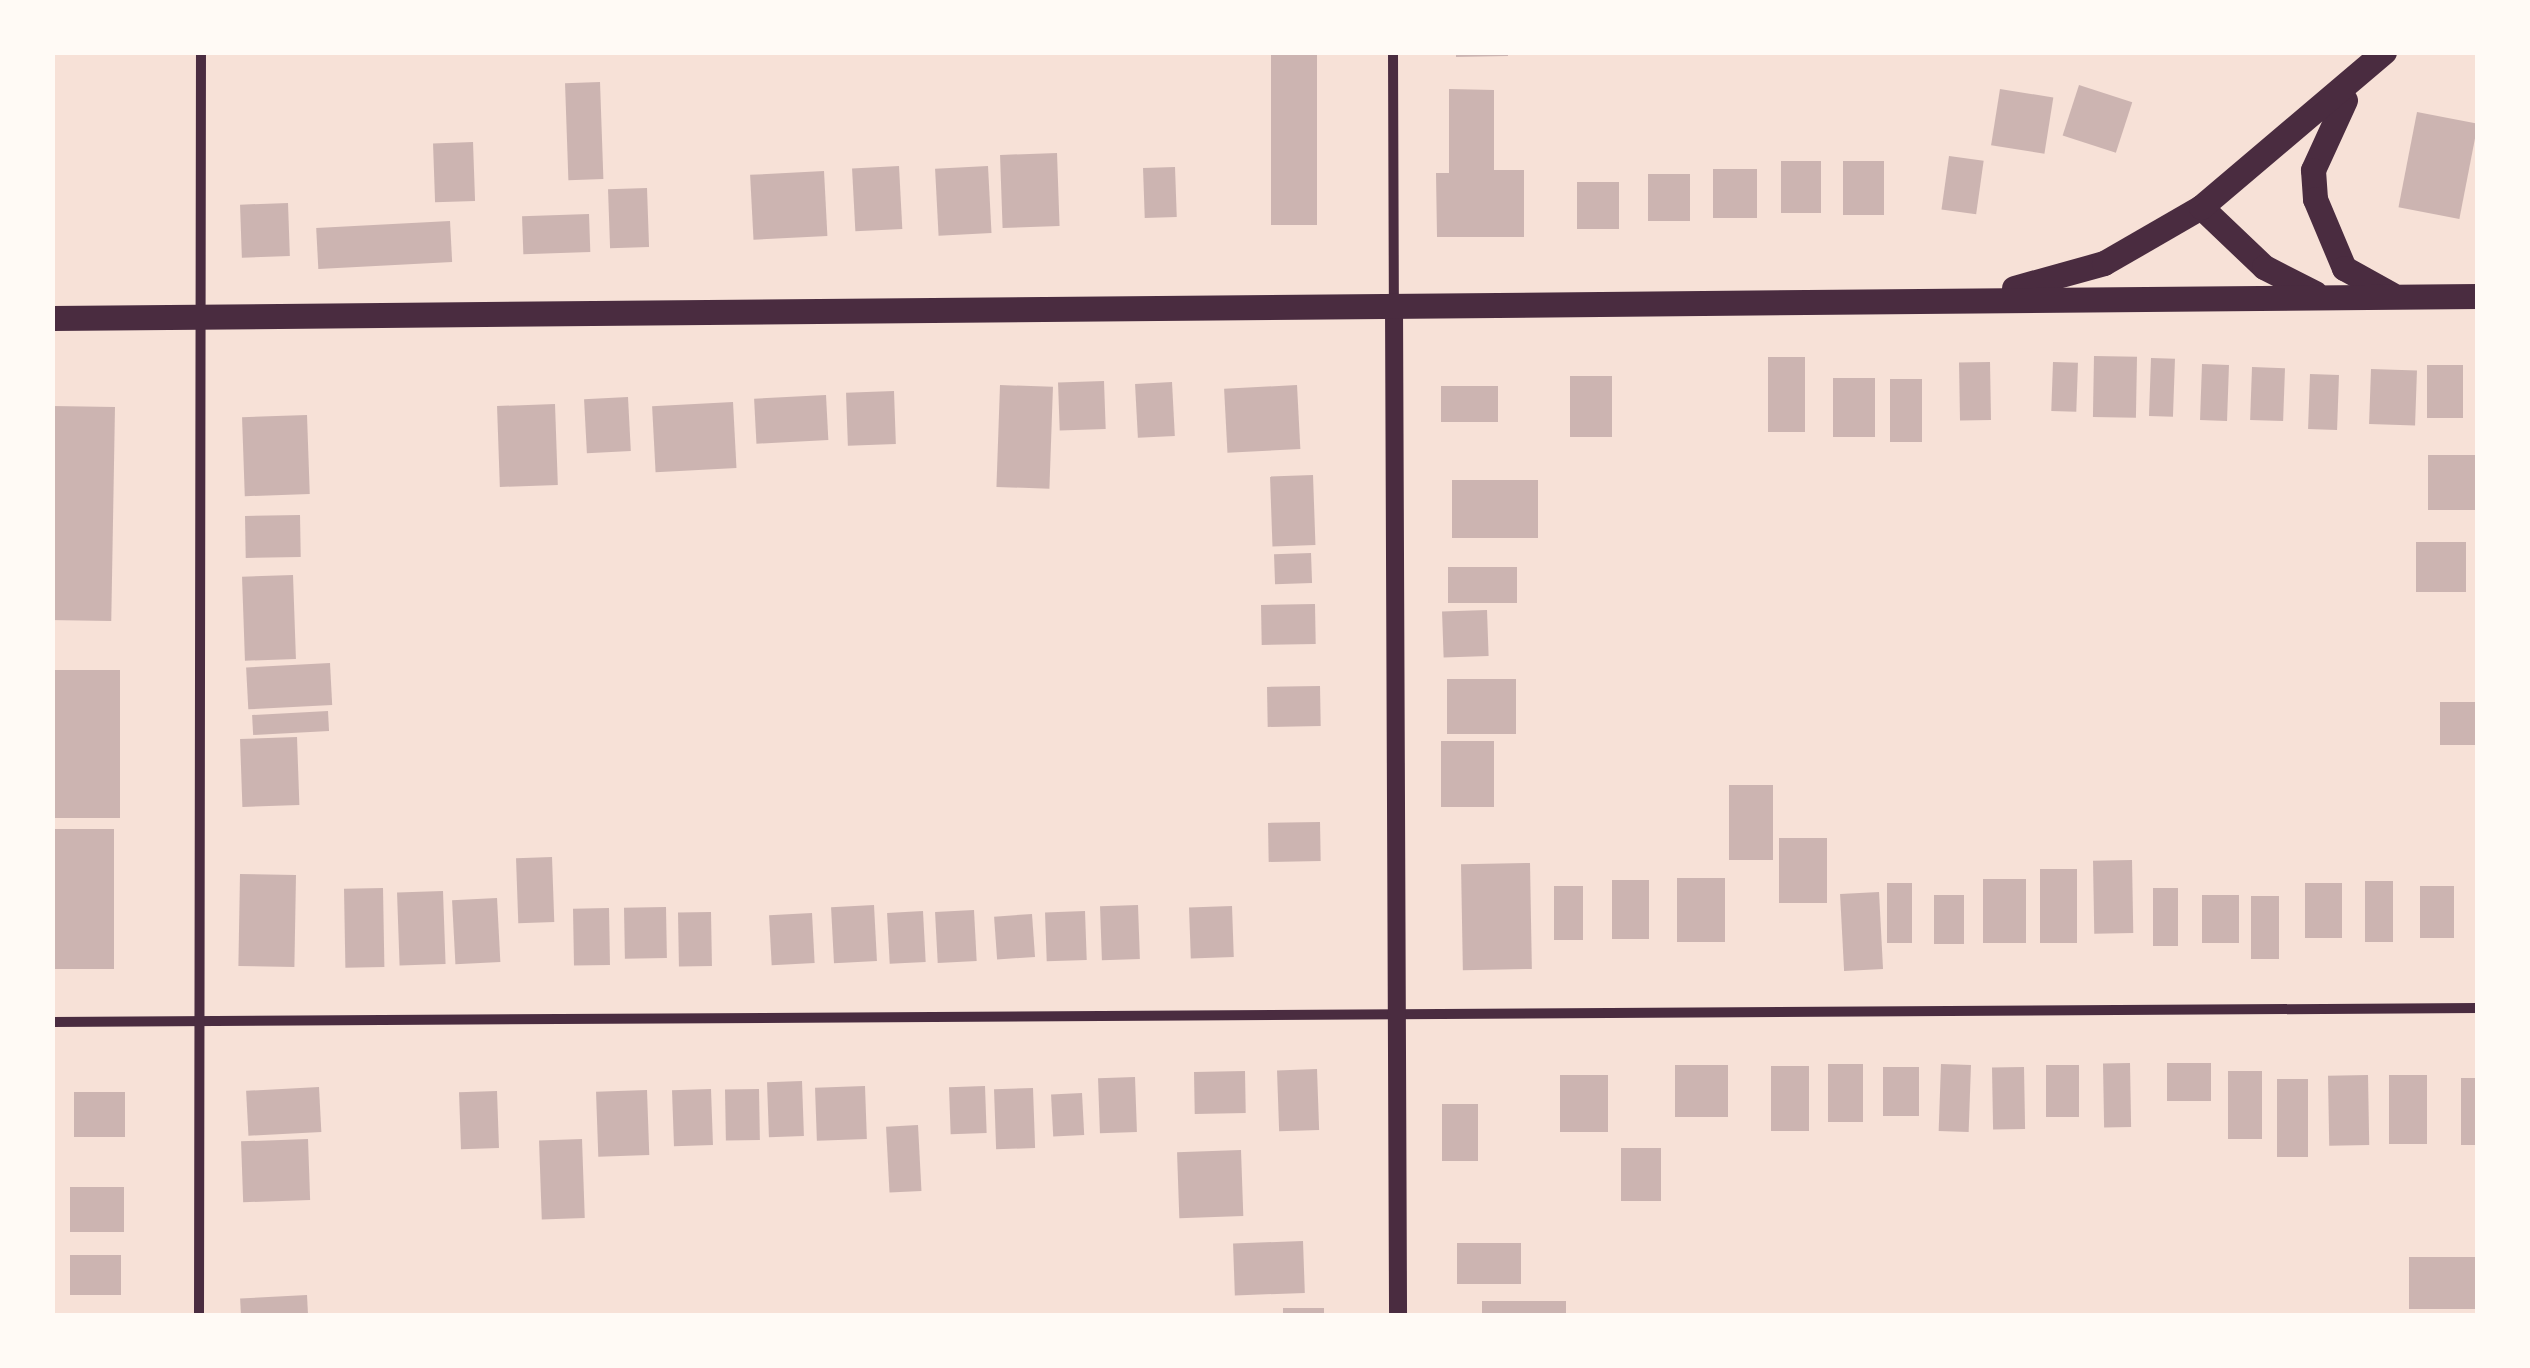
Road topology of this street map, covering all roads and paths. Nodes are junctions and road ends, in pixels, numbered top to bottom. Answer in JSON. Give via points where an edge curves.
{"nodes":[{"id":1,"x":201,"y":52,"type":"edge"},
{"id":2,"x":1393,"y":52,"type":"edge"},
{"id":3,"x":2384,"y":52,"type":"edge"},
{"id":4,"x":2359,"y":79,"type":"junction"},
{"id":5,"x":2201,"y":207,"type":"junction"},
{"id":6,"x":2322,"y":296,"type":"junction"},
{"id":7,"x":2395,"y":296,"type":"junction"},
{"id":8,"x":2478,"y":296,"type":"edge"},
{"id":9,"x":1980,"y":297,"type":"junction"},
{"id":10,"x":1394,"y":306,"type":"junction"},
{"id":11,"x":204,"y":316,"type":"junction"},
{"id":12,"x":52,"y":318,"type":"edge"},
{"id":13,"x":2478,"y":1008,"type":"edge"},
{"id":14,"x":1398,"y":1014,"type":"junction"},
{"id":15,"x":52,"y":1022,"type":"edge"},
{"id":16,"x":198,"y":1024,"type":"junction"},
{"id":17,"x":199,"y":1316,"type":"edge"},
{"id":18,"x":1398,"y":1316,"type":"edge"}],
"edges":[{"from":1,"to":11,"type":"street"},
{"from":2,"to":10,"type":"street"},
{"from":3,"to":4,"type":"main road"},
{"from":4,"to":5,"type":"main road"},
{"from":4,"to":7,"type":"main road","via":[[2329,125],[2313,170],[2315,199],[2344,268]]},
{"from":5,"to":6,"type":"main road","via":[[2264,267]]},
{"from":5,"to":9,"type":"main road","via":[[2104,263]]},
{"from":6,"to":7,"type":"main road"},
{"from":6,"to":9,"type":"main road"},
{"from":7,"to":8,"type":"main road"},
{"from":9,"to":10,"type":"main road"},
{"from":10,"to":11,"type":"main road"},
{"from":10,"to":14,"type":"street"},
{"from":11,"to":12,"type":"main road"},
{"from":11,"to":16,"type":"street"},
{"from":13,"to":14,"type":"street"},
{"from":14,"to":16,"type":"street"},
{"from":14,"to":18,"type":"street"},
{"from":15,"to":16,"type":"street"},
{"from":16,"to":17,"type":"street"}]}
